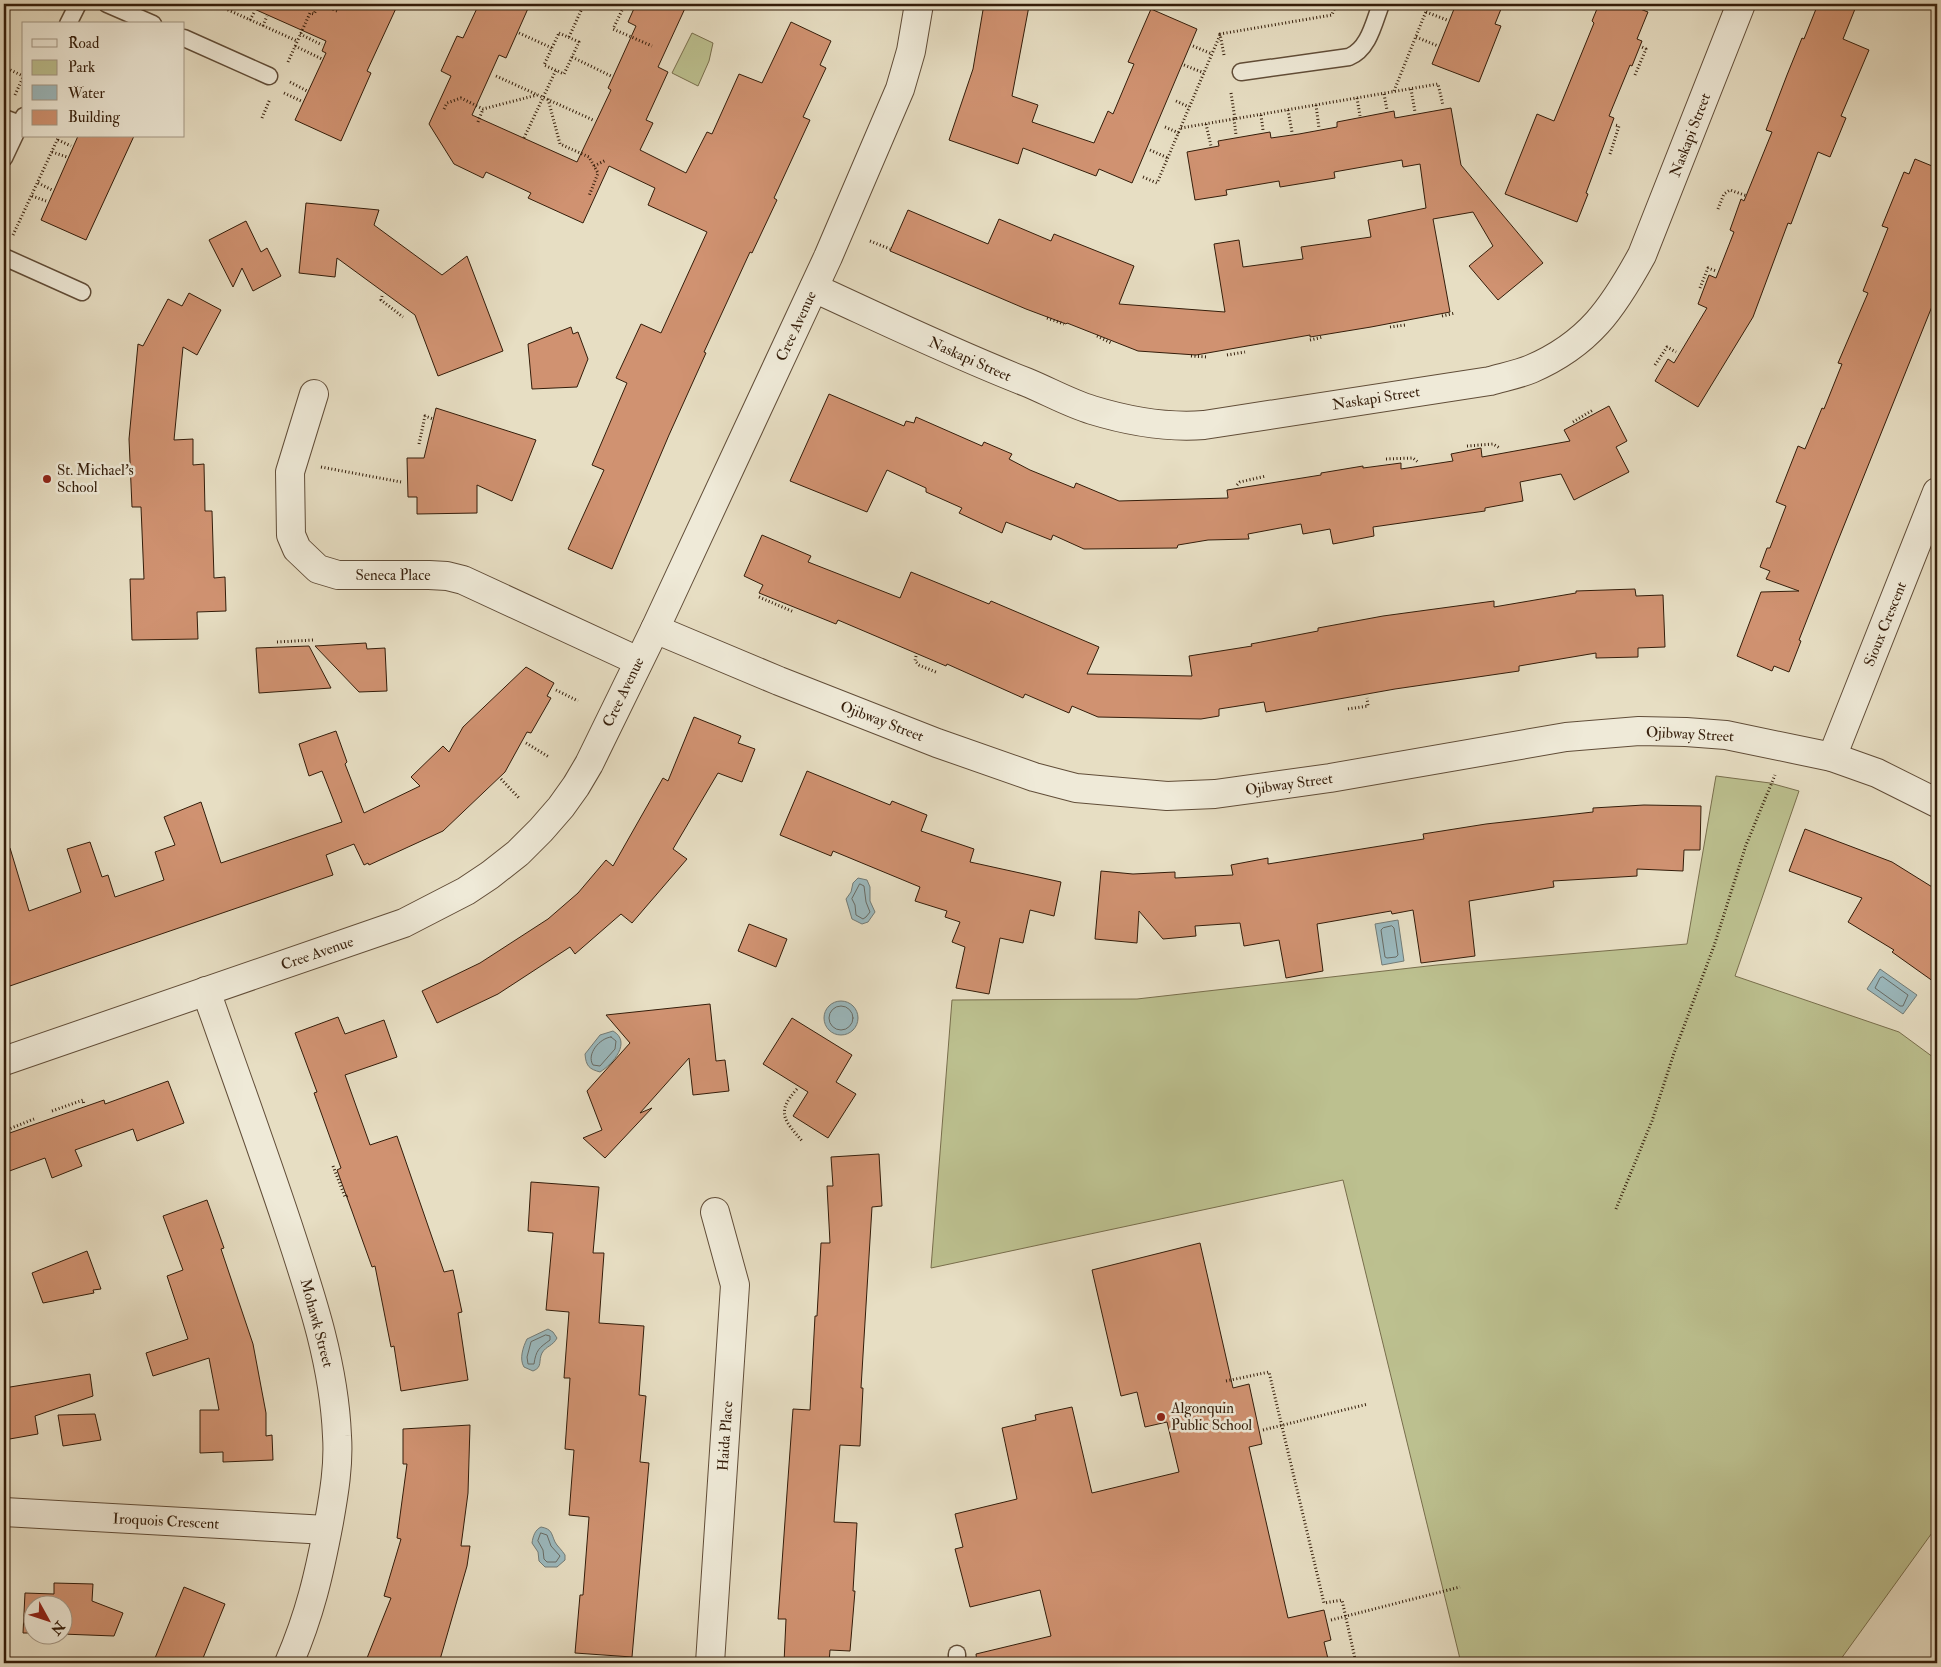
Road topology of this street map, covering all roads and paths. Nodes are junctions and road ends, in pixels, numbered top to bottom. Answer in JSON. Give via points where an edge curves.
{"nodes":[{"id":1,"x":78,"y":4,"type":"edge"},
{"id":2,"x":107,"y":4,"type":"edge"},
{"id":3,"x":217,"y":4,"type":"edge"},
{"id":4,"x":319,"y":4,"type":"edge"},
{"id":5,"x":583,"y":4,"type":"edge"},
{"id":6,"x":625,"y":4,"type":"edge"},
{"id":7,"x":919,"y":4,"type":"edge"},
{"id":8,"x":1381,"y":4,"type":"edge"},
{"id":9,"x":1429,"y":4,"type":"edge"},
{"id":10,"x":1741,"y":4,"type":"edge"},
{"id":11,"x":255,"y":11,"type":"dead end"},
{"id":12,"x":337,"y":11,"type":"dead end"},
{"id":13,"x":1426,"y":12,"type":"junction"},
{"id":14,"x":267,"y":16,"type":"dead end"},
{"id":15,"x":250,"y":20,"type":"junction"},
{"id":16,"x":1447,"y":20,"type":"dead end"},
{"id":17,"x":69,"y":22,"type":"edge"},
{"id":18,"x":148,"y":22,"type":"edge"},
{"id":19,"x":263,"y":26,"type":"junction"},
{"id":20,"x":519,"y":33,"type":"dead end"},
{"id":21,"x":300,"y":34,"type":"junction"},
{"id":22,"x":1220,"y":34,"type":"dead end"},
{"id":23,"x":569,"y":37,"type":"junction"},
{"id":24,"x":1416,"y":37,"type":"junction"},
{"id":25,"x":185,"y":38,"type":"edge"},
{"id":26,"x":297,"y":41,"type":"junction"},
{"id":27,"x":322,"y":45,"type":"dead end"},
{"id":28,"x":295,"y":46,"type":"junction"},
{"id":29,"x":652,"y":46,"type":"dead end"},
{"id":30,"x":1194,"y":46,"type":"dead end"},
{"id":31,"x":1438,"y":46,"type":"dead end"},
{"id":32,"x":1642,"y":47,"type":"dead end"},
{"id":33,"x":552,"y":48,"type":"junction"},
{"id":34,"x":1212,"y":54,"type":"junction"},
{"id":35,"x":572,"y":57,"type":"junction"},
{"id":36,"x":322,"y":58,"type":"dead end"},
{"id":37,"x":1184,"y":65,"type":"dead end"},
{"id":38,"x":4,"y":67,"type":"edge"},
{"id":39,"x":284,"y":70,"type":"dead end"},
{"id":40,"x":556,"y":70,"type":"junction"},
{"id":41,"x":1241,"y":72,"type":"dead end"},
{"id":42,"x":1204,"y":73,"type":"junction"},
{"id":43,"x":1636,"y":75,"type":"dead end"},
{"id":44,"x":22,"y":76,"type":"edge"},
{"id":45,"x":496,"y":76,"type":"dead end"},
{"id":46,"x":610,"y":76,"type":"dead end"},
{"id":47,"x":272,"y":82,"type":"joint"},
{"id":48,"x":290,"y":82,"type":"dead end"},
{"id":49,"x":1412,"y":88,"type":"junction"},
{"id":50,"x":307,"y":90,"type":"dead end"},
{"id":51,"x":1394,"y":92,"type":"junction"},
{"id":52,"x":538,"y":94,"type":"junction"},
{"id":53,"x":1384,"y":94,"type":"junction"},
{"id":54,"x":272,"y":96,"type":"dead end"},
{"id":55,"x":543,"y":97,"type":"junction"},
{"id":56,"x":1358,"y":98,"type":"junction"},
{"id":57,"x":548,"y":99,"type":"junction"},
{"id":58,"x":301,"y":101,"type":"dead end"},
{"id":59,"x":1176,"y":101,"type":"dead end"},
{"id":60,"x":1443,"y":104,"type":"dead end"},
{"id":61,"x":1316,"y":105,"type":"junction"},
{"id":62,"x":1190,"y":107,"type":"junction"},
{"id":63,"x":444,"y":109,"type":"dead end"},
{"id":64,"x":483,"y":109,"type":"junction"},
{"id":65,"x":1288,"y":110,"type":"junction"},
{"id":66,"x":1388,"y":110,"type":"dead end"},
{"id":67,"x":1415,"y":112,"type":"dead end"},
{"id":68,"x":1261,"y":114,"type":"junction"},
{"id":69,"x":1360,"y":116,"type":"dead end"},
{"id":70,"x":4,"y":118,"type":"edge"},
{"id":71,"x":262,"y":118,"type":"dead end"},
{"id":72,"x":1234,"y":119,"type":"junction"},
{"id":73,"x":22,"y":120,"type":"edge"},
{"id":74,"x":593,"y":120,"type":"dead end"},
{"id":75,"x":478,"y":122,"type":"dead end"},
{"id":76,"x":1206,"y":124,"type":"junction"},
{"id":77,"x":1615,"y":125,"type":"dead end"},
{"id":78,"x":1165,"y":127,"type":"dead end"},
{"id":79,"x":1181,"y":128,"type":"junction"},
{"id":80,"x":1319,"y":128,"type":"dead end"},
{"id":81,"x":1263,"y":130,"type":"dead end"},
{"id":82,"x":1292,"y":132,"type":"dead end"},
{"id":83,"x":1179,"y":133,"type":"junction"},
{"id":84,"x":1236,"y":135,"type":"dead end"},
{"id":85,"x":58,"y":138,"type":"edge"},
{"id":86,"x":524,"y":138,"type":"dead end"},
{"id":87,"x":71,"y":146,"type":"dead end"},
{"id":88,"x":1210,"y":146,"type":"dead end"},
{"id":89,"x":1150,"y":150,"type":"dead end"},
{"id":90,"x":52,"y":152,"type":"junction"},
{"id":91,"x":1610,"y":154,"type":"dead end"},
{"id":92,"x":67,"y":157,"type":"dead end"},
{"id":93,"x":4,"y":158,"type":"edge"},
{"id":94,"x":1168,"y":158,"type":"junction"},
{"id":95,"x":606,"y":160,"type":"dead end"},
{"id":96,"x":594,"y":166,"type":"junction"},
{"id":97,"x":1143,"y":177,"type":"dead end"},
{"id":98,"x":38,"y":183,"type":"junction"},
{"id":99,"x":52,"y":190,"type":"dead end"},
{"id":100,"x":32,"y":196,"type":"junction"},
{"id":101,"x":588,"y":196,"type":"dead end"},
{"id":102,"x":1746,"y":196,"type":"dead end"},
{"id":103,"x":46,"y":202,"type":"dead end"},
{"id":104,"x":1718,"y":209,"type":"dead end"},
{"id":105,"x":12,"y":239,"type":"dead end"},
{"id":106,"x":870,"y":241,"type":"dead end"},
{"id":107,"x":890,"y":249,"type":"dead end"},
{"id":108,"x":4,"y":257,"type":"edge"},
{"id":109,"x":1716,"y":271,"type":"dead end"},
{"id":110,"x":814,"y":288,"type":"junction"},
{"id":111,"x":1700,"y":288,"type":"dead end"},
{"id":112,"x":82,"y":292,"type":"dead end"},
{"id":113,"x":382,"y":296,"type":"dead end"},
{"id":114,"x":1455,"y":313,"type":"dead end"},
{"id":115,"x":1442,"y":316,"type":"dead end"},
{"id":116,"x":403,"y":317,"type":"dead end"},
{"id":117,"x":1047,"y":318,"type":"dead end"},
{"id":118,"x":1064,"y":324,"type":"dead end"},
{"id":119,"x":1405,"y":325,"type":"dead end"},
{"id":120,"x":1390,"y":327,"type":"dead end"},
{"id":121,"x":1097,"y":336,"type":"dead end"},
{"id":122,"x":1323,"y":337,"type":"dead end"},
{"id":123,"x":1310,"y":340,"type":"dead end"},
{"id":124,"x":1110,"y":343,"type":"dead end"},
{"id":125,"x":1245,"y":352,"type":"dead end"},
{"id":126,"x":1676,"y":352,"type":"dead end"},
{"id":127,"x":1227,"y":355,"type":"dead end"},
{"id":128,"x":1191,"y":356,"type":"dead end"},
{"id":129,"x":1208,"y":356,"type":"dead end"},
{"id":130,"x":1655,"y":365,"type":"dead end"},
{"id":131,"x":314,"y":394,"type":"dead end"},
{"id":132,"x":1593,"y":410,"type":"dead end"},
{"id":133,"x":433,"y":419,"type":"dead end"},
{"id":134,"x":1573,"y":422,"type":"dead end"},
{"id":135,"x":419,"y":444,"type":"dead end"},
{"id":136,"x":1467,"y":446,"type":"dead end"},
{"id":137,"x":1500,"y":448,"type":"dead end"},
{"id":138,"x":1386,"y":460,"type":"dead end"},
{"id":139,"x":293,"y":461,"type":"junction"},
{"id":140,"x":1418,"y":462,"type":"dead end"},
{"id":141,"x":1266,"y":476,"type":"dead end"},
{"id":142,"x":401,"y":482,"type":"dead end"},
{"id":143,"x":1237,"y":485,"type":"dead end"},
{"id":144,"x":1937,"y":492,"type":"edge"},
{"id":145,"x":759,"y":597,"type":"dead end"},
{"id":146,"x":794,"y":612,"type":"dead end"},
{"id":147,"x":655,"y":629,"type":"junction"},
{"id":148,"x":314,"y":640,"type":"dead end"},
{"id":149,"x":277,"y":642,"type":"dead end"},
{"id":150,"x":916,"y":656,"type":"dead end"},
{"id":151,"x":638,"y":661,"type":"junction"},
{"id":152,"x":938,"y":673,"type":"dead end"},
{"id":153,"x":556,"y":690,"type":"dead end"},
{"id":154,"x":1366,"y":698,"type":"dead end"},
{"id":155,"x":578,"y":701,"type":"dead end"},
{"id":156,"x":1348,"y":709,"type":"dead end"},
{"id":157,"x":526,"y":743,"type":"dead end"},
{"id":158,"x":1786,"y":747,"type":"junction"},
{"id":159,"x":549,"y":756,"type":"dead end"},
{"id":160,"x":1832,"y":757,"type":"junction"},
{"id":161,"x":501,"y":779,"type":"dead end"},
{"id":162,"x":519,"y":798,"type":"dead end"},
{"id":163,"x":1937,"y":803,"type":"edge"},
{"id":164,"x":206,"y":991,"type":"junction"},
{"id":165,"x":4,"y":1062,"type":"edge"},
{"id":166,"x":797,"y":1090,"type":"dead end"},
{"id":167,"x":84,"y":1105,"type":"dead end"},
{"id":168,"x":52,"y":1111,"type":"dead end"},
{"id":169,"x":34,"y":1119,"type":"dead end"},
{"id":170,"x":4,"y":1131,"type":"edge"},
{"id":171,"x":803,"y":1142,"type":"dead end"},
{"id":172,"x":333,"y":1166,"type":"dead end"},
{"id":173,"x":349,"y":1195,"type":"dead end"},
{"id":174,"x":1616,"y":1209,"type":"dead end"},
{"id":175,"x":715,"y":1212,"type":"dead end"},
{"id":176,"x":1226,"y":1381,"type":"dead end"},
{"id":177,"x":1368,"y":1404,"type":"dead end"},
{"id":178,"x":1282,"y":1425,"type":"junction"},
{"id":179,"x":1263,"y":1430,"type":"dead end"},
{"id":180,"x":4,"y":1512,"type":"edge"},
{"id":181,"x":327,"y":1530,"type":"junction"},
{"id":182,"x":1460,"y":1587,"type":"dead end"},
{"id":183,"x":1346,"y":1616,"type":"junction"},
{"id":184,"x":1331,"y":1620,"type":"dead end"},
{"id":185,"x":289,"y":1663,"type":"edge"},
{"id":186,"x":710,"y":1663,"type":"edge"},
{"id":187,"x":1356,"y":1663,"type":"edge"}],
"edges":[{"from":1,"to":17,"type":"lane"},
{"from":2,"to":18,"type":"lane"},
{"from":3,"to":15,"type":"path"},
{"from":4,"to":12,"type":"path"},
{"from":4,"to":21,"type":"path","via":[[314,14],[310,13]]},
{"from":5,"to":23,"type":"path"},
{"from":6,"to":29,"type":"path","via":[[614,29]]},
{"from":7,"to":110,"type":"street","name":"Cree Avenue","via":[[912,48],[900,89]]},
{"from":8,"to":41,"type":"lane","via":[[1364,46],[1357,54]]},
{"from":9,"to":13,"type":"path"},
{"from":10,"to":110,"type":"street","name":"Naskapi Street","via":[[1642,255],[1624,287],[1604,317],[1589,332],[1572,346],[1530,369],[1490,381],[1204,425],[1160,424],[1130,420],[1084,407]]},
{"from":11,"to":15,"type":"path"},
{"from":13,"to":16,"type":"path"},
{"from":13,"to":24,"type":"path"},
{"from":14,"to":19,"type":"path"},
{"from":15,"to":19,"type":"path"},
{"from":19,"to":26,"type":"path"},
{"from":20,"to":33,"type":"path"},
{"from":21,"to":26,"type":"path"},
{"from":21,"to":27,"type":"path"},
{"from":22,"to":34,"type":"path"},
{"from":23,"to":33,"type":"path","via":[[559,33]]},
{"from":23,"to":35,"type":"path","via":[[579,42]]},
{"from":24,"to":31,"type":"path"},
{"from":24,"to":51,"type":"path"},
{"from":25,"to":47,"type":"lane"},
{"from":26,"to":28,"type":"path"},
{"from":28,"to":36,"type":"path"},
{"from":28,"to":39,"type":"path"},
{"from":30,"to":34,"type":"path"},
{"from":32,"to":43,"type":"path","via":[[1646,49]]},
{"from":33,"to":40,"type":"path","via":[[544,65]]},
{"from":34,"to":42,"type":"path"},
{"from":35,"to":40,"type":"path","via":[[564,74]]},
{"from":35,"to":46,"type":"path"},
{"from":37,"to":42,"type":"path"},
{"from":38,"to":44,"type":"path"},
{"from":40,"to":55,"type":"path"},
{"from":42,"to":62,"type":"path"},
{"from":45,"to":52,"type":"path"},
{"from":47,"to":58,"type":"path"},
{"from":48,"to":50,"type":"path"},
{"from":49,"to":51,"type":"path"},
{"from":49,"to":60,"type":"path","via":[[1438,84]]},
{"from":49,"to":67,"type":"path"},
{"from":51,"to":53,"type":"path"},
{"from":52,"to":55,"type":"path"},
{"from":52,"to":64,"type":"path"},
{"from":53,"to":56,"type":"path"},
{"from":53,"to":66,"type":"path"},
{"from":54,"to":71,"type":"path"},
{"from":55,"to":57,"type":"path"},
{"from":55,"to":86,"type":"path"},
{"from":56,"to":61,"type":"path"},
{"from":56,"to":69,"type":"path"},
{"from":57,"to":74,"type":"path"},
{"from":57,"to":96,"type":"path","via":[[560,144],[589,157]]},
{"from":59,"to":62,"type":"path"},
{"from":61,"to":65,"type":"path"},
{"from":61,"to":80,"type":"path"},
{"from":62,"to":79,"type":"path"},
{"from":63,"to":64,"type":"path","via":[[447,103],[461,98]]},
{"from":64,"to":75,"type":"path"},
{"from":65,"to":68,"type":"path"},
{"from":65,"to":82,"type":"path"},
{"from":68,"to":72,"type":"path"},
{"from":68,"to":81,"type":"path"},
{"from":70,"to":73,"type":"lane"},
{"from":72,"to":76,"type":"path"},
{"from":72,"to":84,"type":"path"},
{"from":73,"to":93,"type":"lane"},
{"from":76,"to":79,"type":"path"},
{"from":76,"to":88,"type":"path"},
{"from":77,"to":91,"type":"path","via":[[1619,126]]},
{"from":78,"to":83,"type":"path"},
{"from":79,"to":83,"type":"path"},
{"from":83,"to":94,"type":"path"},
{"from":85,"to":87,"type":"path"},
{"from":85,"to":90,"type":"path"},
{"from":89,"to":94,"type":"path"},
{"from":90,"to":92,"type":"path"},
{"from":90,"to":98,"type":"path"},
{"from":94,"to":97,"type":"path","via":[[1157,183]]},
{"from":95,"to":96,"type":"path"},
{"from":96,"to":101,"type":"path","via":[[598,173]]},
{"from":98,"to":99,"type":"path"},
{"from":98,"to":100,"type":"path"},
{"from":100,"to":103,"type":"path"},
{"from":100,"to":105,"type":"path"},
{"from":102,"to":104,"type":"path","via":[[1730,190],[1724,194]]},
{"from":106,"to":107,"type":"path"},
{"from":108,"to":112,"type":"lane"},
{"from":109,"to":111,"type":"path","via":[[1708,268]]},
{"from":110,"to":147,"type":"street","name":"Cree Avenue"},
{"from":113,"to":116,"type":"path","via":[[381,300]]},
{"from":114,"to":115,"type":"path"},
{"from":117,"to":118,"type":"path"},
{"from":119,"to":120,"type":"path"},
{"from":121,"to":124,"type":"path"},
{"from":122,"to":123,"type":"path"},
{"from":125,"to":127,"type":"path"},
{"from":126,"to":130,"type":"path","via":[[1667,347]]},
{"from":128,"to":129,"type":"path"},
{"from":131,"to":139,"type":"street","name":"Seneca Place"},
{"from":132,"to":134,"type":"path"},
{"from":133,"to":135,"type":"path","via":[[425,416]]},
{"from":136,"to":137,"type":"path","via":[[1492,444]]},
{"from":138,"to":140,"type":"path","via":[[1413,458]]},
{"from":139,"to":142,"type":"path"},
{"from":139,"to":151,"type":"street","name":"Seneca Place","via":[[290,472],[291,535],[297,549],[318,569],[338,575],[430,575],[463,580]]},
{"from":141,"to":143,"type":"path"},
{"from":144,"to":160,"type":"street","name":"Sioux Crescent"},
{"from":145,"to":146,"type":"path"},
{"from":147,"to":151,"type":"street","name":"Cree Avenue"},
{"from":147,"to":158,"type":"street","name":"Ojibway Street","via":[[937,743],[1034,777],[1098,791],[1167,796],[1215,794],[1330,778],[1566,737],[1639,731],[1726,735]]},
{"from":148,"to":149,"type":"path"},
{"from":150,"to":152,"type":"path","via":[[915,661],[919,665]]},
{"from":151,"to":164,"type":"street","name":"Cree Avenue","via":[[576,786],[542,830],[490,875],[458,896],[404,923]]},
{"from":153,"to":155,"type":"path"},
{"from":154,"to":156,"type":"path","via":[[1368,706]]},
{"from":157,"to":159,"type":"path"},
{"from":158,"to":160,"type":"street","name":"Ojibway Street"},
{"from":158,"to":174,"type":"path","via":[[1746,845],[1652,1121]]},
{"from":160,"to":163,"type":"street","name":"Ojibway Street","via":[[1877,773]]},
{"from":161,"to":162,"type":"path"},
{"from":164,"to":165,"type":"street","name":"Cree Avenue"},
{"from":164,"to":181,"type":"street","name":"Mohawk Street","via":[[293,1241],[328,1359],[338,1437],[335,1486]]},
{"from":166,"to":171,"type":"path","via":[[789,1098],[784,1119]]},
{"from":167,"to":168,"type":"path","via":[[82,1100]]},
{"from":169,"to":170,"type":"path"},
{"from":172,"to":173,"type":"path","via":[[344,1197]]},
{"from":175,"to":186,"type":"street","name":"Haida Place","via":[[735,1285]]},
{"from":176,"to":178,"type":"path","via":[[1270,1372]]},
{"from":177,"to":178,"type":"path"},
{"from":178,"to":179,"type":"path"},
{"from":178,"to":183,"type":"path","via":[[1324,1603],[1342,1600]]},
{"from":180,"to":181,"type":"street","name":"Iroquois Crescent"},
{"from":181,"to":185,"type":"street","name":"Mohawk Street","via":[[310,1612]]},
{"from":182,"to":183,"type":"path"},
{"from":183,"to":184,"type":"path"},
{"from":183,"to":187,"type":"path"}]}
